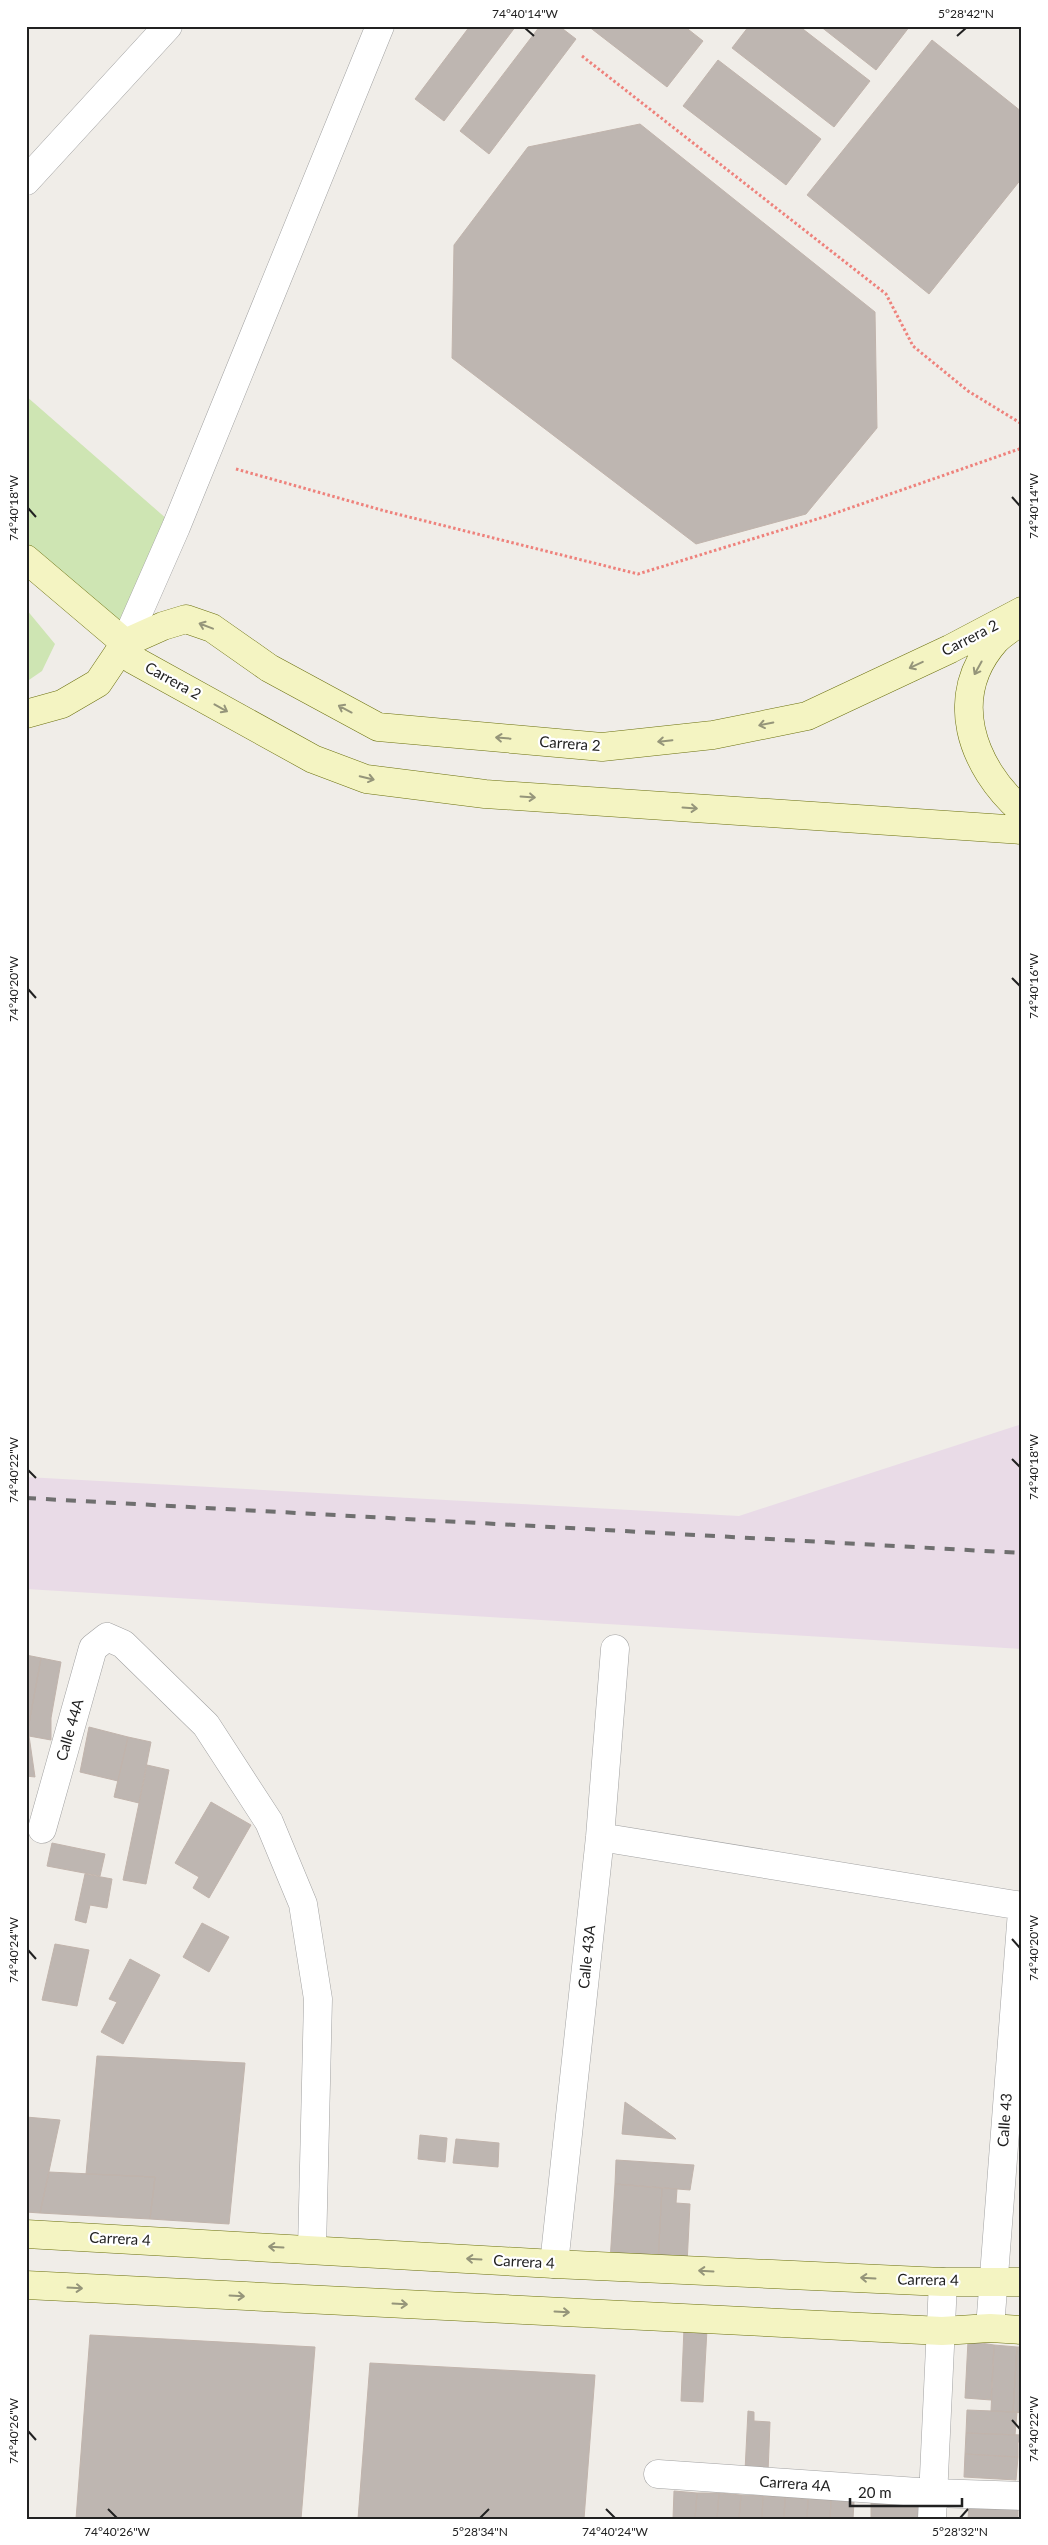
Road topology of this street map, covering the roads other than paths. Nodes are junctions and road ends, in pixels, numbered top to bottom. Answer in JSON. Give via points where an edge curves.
{"nodes":[{"id":1,"x":168,"y":26,"type":"edge"},
{"id":2,"x":380,"y":26,"type":"edge"},
{"id":3,"x":26,"y":181,"type":"edge"},
{"id":4,"x":26,"y":559,"type":"edge"},
{"id":5,"x":1022,"y":611,"type":"edge"},
{"id":6,"x":1022,"y":620,"type":"edge"},
{"id":7,"x":126,"y":643,"type":"junction"},
{"id":8,"x":26,"y":714,"type":"edge"},
{"id":9,"x":1022,"y":811,"type":"edge"},
{"id":10,"x":1022,"y":830,"type":"edge"},
{"id":11,"x":615,"y":1649,"type":"dead end"},
{"id":12,"x":42,"y":1829,"type":"dead end"},
{"id":13,"x":600,"y":1837,"type":"junction"},
{"id":14,"x":1022,"y":1906,"type":"edge"},
{"id":15,"x":1022,"y":1911,"type":"edge"},
{"id":16,"x":26,"y":2234,"type":"edge"},
{"id":17,"x":312,"y":2249,"type":"junction"},
{"id":18,"x":554,"y":2264,"type":"junction"},
{"id":19,"x":993,"y":2281,"type":"junction"},
{"id":20,"x":942,"y":2282,"type":"junction"},
{"id":21,"x":1022,"y":2282,"type":"edge"},
{"id":22,"x":26,"y":2285,"type":"edge"},
{"id":23,"x":990,"y":2328,"type":"junction"},
{"id":24,"x":1022,"y":2330,"type":"edge"},
{"id":25,"x":942,"y":2331,"type":"junction"},
{"id":26,"x":658,"y":2474,"type":"dead end"},
{"id":27,"x":1022,"y":2496,"type":"edge"},
{"id":28,"x":932,"y":2506,"type":"edge"}],
"edges":[{"from":1,"to":3,"type":"street"},
{"from":2,"to":7,"type":"street"},
{"from":4,"to":7,"type":"main road","name":"Carrera 2"},
{"from":5,"to":7,"type":"main road","name":"Carrera 2","one_way":true,"via":[[950,649],[807,716],[713,735],[602,747],[378,727],[269,668],[212,628],[186,619]]},
{"from":6,"to":9,"type":"main road","one_way":true,"via":[[996,640],[975,672],[967,706],[973,741],[988,773]]},
{"from":7,"to":8,"type":"main road","via":[[98,684],[62,704]]},
{"from":7,"to":10,"type":"main road","name":"Carrera 2","one_way":true,"via":[[132,659],[313,759],[366,779],[485,794]]},
{"from":11,"to":13,"type":"street","name":"Calle 43A"},
{"from":12,"to":17,"type":"street","name":"Calle 44A","via":[[93,1648],[107,1637],[123,1644],[206,1725],[269,1822],[303,1904],[318,1999]]},
{"from":13,"to":14,"type":"street"},
{"from":13,"to":18,"type":"street","name":"Calle 43A"},
{"from":15,"to":19,"type":"street","name":"Calle 43"},
{"from":17,"to":16,"type":"main road","name":"Carrera 4","one_way":true},
{"from":18,"to":17,"type":"main road","name":"Carrera 4","one_way":true},
{"from":20,"to":18,"type":"main road","name":"Carrera 4","one_way":true},
{"from":19,"to":20,"type":"main road","name":"Carrera 4"},
{"from":19,"to":21,"type":"main road","name":"Carrera 4"},
{"from":19,"to":23,"type":"street","name":"Calle 43"},
{"from":20,"to":25,"type":"street"},
{"from":22,"to":25,"type":"main road","one_way":true},
{"from":23,"to":24,"type":"main road"},
{"from":23,"to":25,"type":"main road"},
{"from":25,"to":28,"type":"street"},
{"from":26,"to":28,"type":"street","name":"Carrera 4A"},
{"from":27,"to":28,"type":"street","name":"Carrera 4A"}]}
